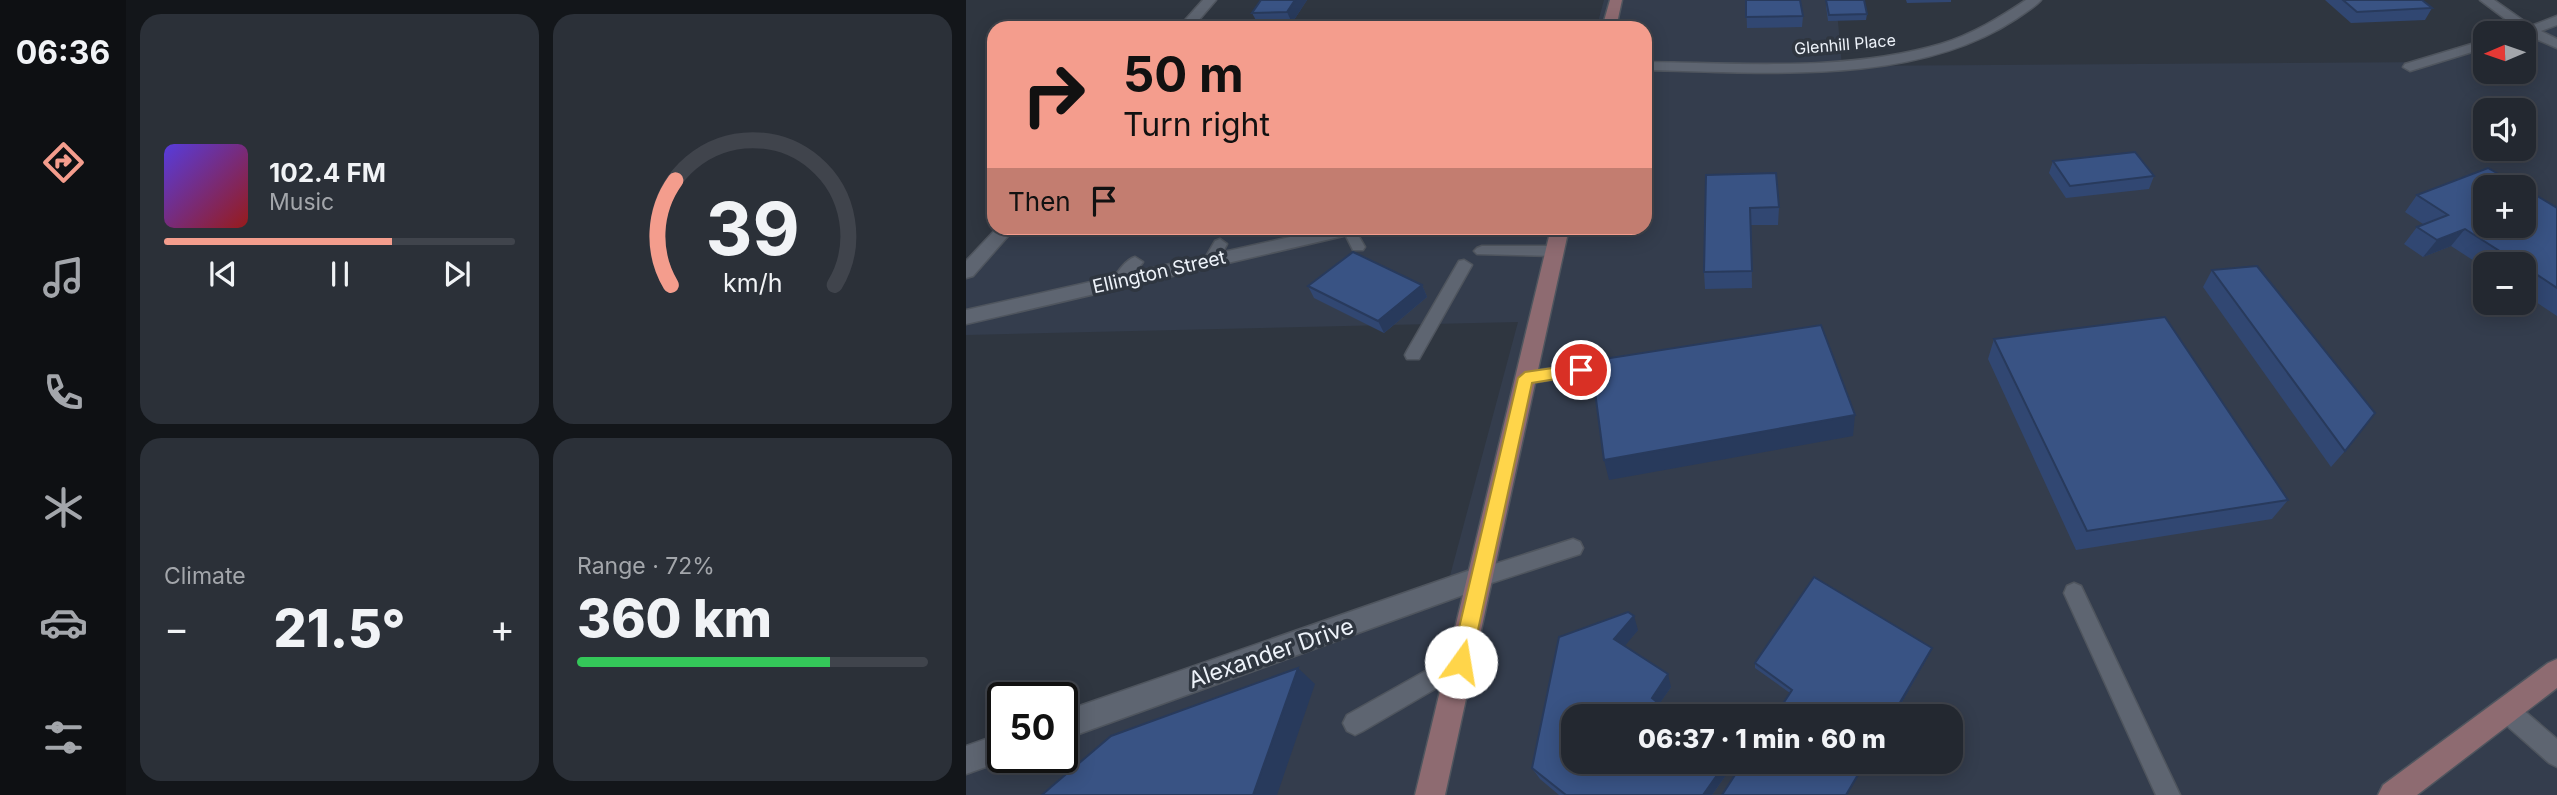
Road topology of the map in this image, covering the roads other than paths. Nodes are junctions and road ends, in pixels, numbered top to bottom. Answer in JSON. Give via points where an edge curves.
{"nodes":[{"id":1,"x":1210,"y":0,"type":"edge"},
{"id":2,"x":1616,"y":0,"type":"edge"},
{"id":3,"x":2035,"y":0,"type":"edge"},
{"id":4,"x":2486,"y":0,"type":"edge"},
{"id":5,"x":2557,"y":20,"type":"edge"},
{"id":6,"x":1191,"y":21,"type":"edge"},
{"id":7,"x":1611,"y":21,"type":"edge"},
{"id":8,"x":2512,"y":21,"type":"edge"},
{"id":9,"x":2536,"y":28,"type":"edge"},
{"id":10,"x":2536,"y":36,"type":"edge"},
{"id":11,"x":2557,"y":44,"type":"edge"},
{"id":12,"x":2473,"y":48,"type":"edge"},
{"id":13,"x":1652,"y":66,"type":"edge"},
{"id":14,"x":2410,"y":67,"type":"dead end"},
{"id":15,"x":1000,"y":235,"type":"edge"},
{"id":16,"x":1298,"y":235,"type":"edge"},
{"id":17,"x":1353,"y":235,"type":"edge"},
{"id":18,"x":1558,"y":235,"type":"edge"},
{"id":19,"x":1358,"y":247,"type":"dead end"},
{"id":20,"x":1482,"y":251,"type":"dead end"},
{"id":21,"x":1554,"y":251,"type":"junction"},
{"id":22,"x":1135,"y":261,"type":"dead end"},
{"id":23,"x":1464,"y":265,"type":"dead end"},
{"id":24,"x":966,"y":272,"type":"edge"},
{"id":25,"x":1119,"y":282,"type":"junction"},
{"id":26,"x":966,"y":317,"type":"edge"},
{"id":27,"x":1413,"y":355,"type":"dead end"},
{"id":28,"x":1581,"y":370,"type":"dead end"},
{"id":29,"x":1525,"y":378,"type":"junction"},
{"id":30,"x":1573,"y":548,"type":"dead end"},
{"id":31,"x":1479,"y":578,"type":"junction"},
{"id":32,"x":2074,"y":593,"type":"dead end"},
{"id":33,"x":1461,"y":662,"type":"junction"},
{"id":34,"x":2557,"y":672,"type":"edge"},
{"id":35,"x":2506,"y":710,"type":"junction"},
{"id":36,"x":1078,"y":720,"type":"edge"},
{"id":37,"x":1355,"y":723,"type":"dead end"},
{"id":38,"x":987,"y":753,"type":"edge"},
{"id":39,"x":2557,"y":755,"type":"edge"},
{"id":40,"x":966,"y":760,"type":"edge"},
{"id":41,"x":1430,"y":795,"type":"edge"},
{"id":42,"x":2168,"y":795,"type":"edge"},
{"id":43,"x":2393,"y":795,"type":"edge"}],
"edges":[{"from":1,"to":6,"type":"street"},
{"from":2,"to":7,"type":"main road"},
{"from":3,"to":13,"type":"street","name":"Glenhill Place","via":[[1978,35],[1900,58],[1803,66]]},
{"from":4,"to":8,"type":"street"},
{"from":5,"to":9,"type":"street"},
{"from":10,"to":11,"type":"street"},
{"from":12,"to":14,"type":"street"},
{"from":15,"to":24,"type":"street"},
{"from":16,"to":25,"type":"street","name":"Ellington Street","via":[[1216,252]]},
{"from":17,"to":19,"type":"lane"},
{"from":18,"to":21,"type":"main road"},
{"from":20,"to":21,"type":"lane"},
{"from":21,"to":29,"type":"main road"},
{"from":22,"to":25,"type":"lane"},
{"from":23,"to":27,"type":"lane"},
{"from":25,"to":26,"type":"street","name":"Ellington Street"},
{"from":28,"to":29,"type":"lane"},
{"from":29,"to":31,"type":"main road"},
{"from":30,"to":31,"type":"lane"},
{"from":31,"to":33,"type":"main road"},
{"from":31,"to":36,"type":"street","name":"Alexander Drive"},
{"from":32,"to":42,"type":"lane"},
{"from":33,"to":37,"type":"lane"},
{"from":33,"to":41,"type":"main road"},
{"from":34,"to":35,"type":"main road"},
{"from":35,"to":39,"type":"lane"},
{"from":35,"to":43,"type":"main road"},
{"from":38,"to":40,"type":"street"}]}
